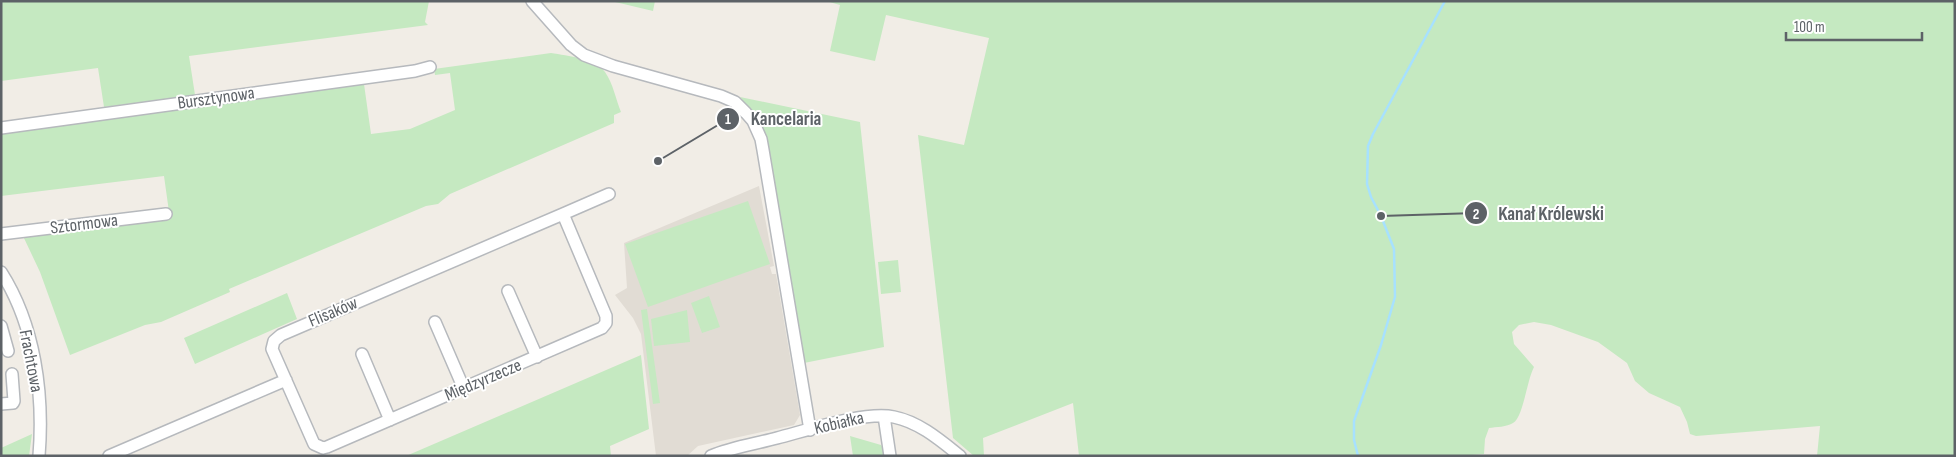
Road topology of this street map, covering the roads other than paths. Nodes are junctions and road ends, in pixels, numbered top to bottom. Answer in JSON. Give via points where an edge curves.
{"nodes":[{"id":1,"x":532,"y":1,"type":"edge"},
{"id":2,"x":430,"y":68,"type":"dead end"},
{"id":3,"x":1,"y":128,"type":"edge"},
{"id":4,"x":609,"y":194,"type":"dead end"},
{"id":5,"x":166,"y":214,"type":"dead end"},
{"id":6,"x":563,"y":214,"type":"junction"},
{"id":7,"x":1,"y":234,"type":"edge"},
{"id":8,"x":1,"y":272,"type":"edge"},
{"id":9,"x":508,"y":291,"type":"dead end"},
{"id":10,"x":435,"y":322,"type":"dead end"},
{"id":11,"x":1,"y":326,"type":"edge"},
{"id":12,"x":8,"y":351,"type":"dead end"},
{"id":13,"x":362,"y":354,"type":"dead end"},
{"id":14,"x":537,"y":357,"type":"junction"},
{"id":15,"x":12,"y":374,"type":"dead end"},
{"id":16,"x":286,"y":380,"type":"junction"},
{"id":17,"x":464,"y":389,"type":"junction"},
{"id":18,"x":1,"y":404,"type":"edge"},
{"id":19,"x":884,"y":416,"type":"junction"},
{"id":20,"x":390,"y":420,"type":"junction"},
{"id":21,"x":810,"y":430,"type":"junction"},
{"id":22,"x":39,"y":456,"type":"edge"},
{"id":23,"x":109,"y":456,"type":"edge"},
{"id":24,"x":711,"y":456,"type":"edge"},
{"id":25,"x":890,"y":456,"type":"edge"},
{"id":26,"x":960,"y":456,"type":"edge"}],
"edges":[{"from":1,"to":21,"type":"street","via":[[584,55],[605,64],[721,96],[738,105],[753,121],[761,139]]},
{"from":2,"to":3,"type":"street","name":"Bursztynowa"},
{"from":4,"to":6,"type":"street","name":"Flisaków"},
{"from":5,"to":7,"type":"street","name":"Sztormowa"},
{"from":6,"to":14,"type":"street","name":"Międzyrzecze","via":[[606,319],[600,330]]},
{"from":6,"to":16,"type":"street","name":"Flisaków","via":[[281,335],[274,341],[272,349]]},
{"from":8,"to":22,"type":"street","name":"Frachtowa","via":[[19,306],[34,360],[40,417]]},
{"from":9,"to":14,"type":"street"},
{"from":10,"to":17,"type":"street"},
{"from":11,"to":12,"type":"street"},
{"from":13,"to":20,"type":"street"},
{"from":14,"to":17,"type":"street","name":"Międzyrzecze"},
{"from":15,"to":18,"type":"street","via":[[14,401]]},
{"from":16,"to":20,"type":"street","name":"Międzyrzecze","via":[[312,441],[318,446],[327,447]]},
{"from":16,"to":23,"type":"street"},
{"from":17,"to":20,"type":"street","name":"Międzyrzecze"},
{"from":19,"to":21,"type":"street","name":"Kobiałka","via":[[865,417]]},
{"from":19,"to":25,"type":"street"},
{"from":19,"to":26,"type":"street","name":"Kobiałka","via":[[921,428]]},
{"from":21,"to":24,"type":"street","name":"Kobiałka"}]}
